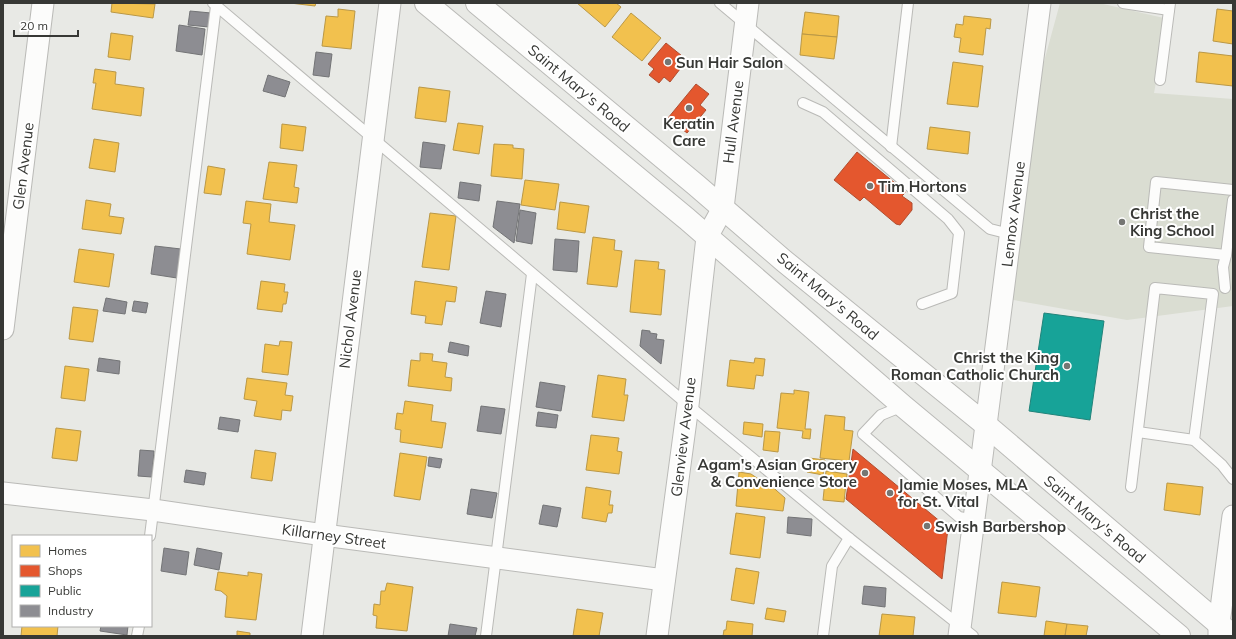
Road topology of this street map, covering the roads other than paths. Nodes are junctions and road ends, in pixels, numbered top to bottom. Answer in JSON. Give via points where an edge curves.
{"nodes":[{"id":1,"x":44,"y":3,"type":"edge"},
{"id":2,"x":390,"y":3,"type":"edge"},
{"id":3,"x":426,"y":3,"type":"edge"},
{"id":4,"x":478,"y":3,"type":"edge"},
{"id":5,"x":720,"y":3,"type":"edge"},
{"id":6,"x":748,"y":3,"type":"edge"},
{"id":7,"x":908,"y":3,"type":"edge"},
{"id":8,"x":1040,"y":3,"type":"edge"},
{"id":9,"x":1124,"y":3,"type":"edge"},
{"id":10,"x":214,"y":4,"type":"edge"},
{"id":11,"x":1169,"y":6,"type":"edge"},
{"id":12,"x":746,"y":24,"type":"junction"},
{"id":13,"x":1160,"y":80,"type":"dead end"},
{"id":14,"x":803,"y":103,"type":"dead end"},
{"id":15,"x":372,"y":139,"type":"junction"},
{"id":16,"x":890,"y":147,"type":"junction"},
{"id":17,"x":1233,"y":190,"type":"edge"},
{"id":18,"x":1233,"y":200,"type":"edge"},
{"id":19,"x":722,"y":208,"type":"junction"},
{"id":20,"x":1010,"y":234,"type":"junction"},
{"id":21,"x":707,"y":237,"type":"junction"},
{"id":22,"x":1226,"y":255,"type":"junction"},
{"id":23,"x":532,"y":274,"type":"junction"},
{"id":24,"x":1229,"y":286,"type":"edge"},
{"id":25,"x":1213,"y":294,"type":"junction"},
{"id":26,"x":922,"y":304,"type":"dead end"},
{"id":27,"x":3,"y":328,"type":"edge"},
{"id":28,"x":688,"y":405,"type":"junction"},
{"id":29,"x":903,"y":406,"type":"junction"},
{"id":30,"x":986,"y":425,"type":"junction"},
{"id":31,"x":1138,"y":432,"type":"junction"},
{"id":32,"x":1194,"y":440,"type":"junction"},
{"id":33,"x":980,"y":471,"type":"junction"},
{"id":34,"x":1233,"y":479,"type":"edge"},
{"id":35,"x":1131,"y":487,"type":"dead end"},
{"id":36,"x":3,"y":493,"type":"edge"},
{"id":37,"x":153,"y":510,"type":"junction"},
{"id":38,"x":1233,"y":516,"type":"edge"},
{"id":39,"x":974,"y":520,"type":"junction"},
{"id":40,"x":150,"y":535,"type":"edge"},
{"id":41,"x":324,"y":536,"type":"junction"},
{"id":42,"x":849,"y":538,"type":"junction"},
{"id":43,"x":496,"y":558,"type":"junction"},
{"id":44,"x":664,"y":580,"type":"junction"},
{"id":45,"x":964,"y":632,"type":"edge"},
{"id":46,"x":1224,"y":632,"type":"edge"},
{"id":47,"x":312,"y":636,"type":"edge"},
{"id":48,"x":486,"y":636,"type":"edge"},
{"id":49,"x":657,"y":636,"type":"edge"},
{"id":50,"x":823,"y":636,"type":"edge"},
{"id":51,"x":1179,"y":636,"type":"edge"}],
"edges":[{"from":1,"to":27,"type":"street","name":"Glen Avenue"},
{"from":2,"to":15,"type":"street","name":"Nichol Avenue"},
{"from":3,"to":21,"type":"main road"},
{"from":4,"to":19,"type":"main road","name":"Saint Mary's Road"},
{"from":5,"to":12,"type":"lane"},
{"from":6,"to":12,"type":"street","name":"Hull Avenue"},
{"from":7,"to":16,"type":"lane"},
{"from":8,"to":20,"type":"street","name":"Lennox Avenue"},
{"from":9,"to":11,"type":"lane"},
{"from":10,"to":15,"type":"lane"},
{"from":10,"to":37,"type":"lane"},
{"from":11,"to":13,"type":"lane"},
{"from":12,"to":16,"type":"lane"},
{"from":12,"to":19,"type":"street","name":"Hull Avenue"},
{"from":14,"to":26,"type":"lane","via":[[823,112],[948,219],[959,233],[952,293]]},
{"from":15,"to":23,"type":"lane"},
{"from":15,"to":41,"type":"street","name":"Nichol Avenue"},
{"from":16,"to":20,"type":"lane","via":[[990,229]]},
{"from":17,"to":22,"type":"lane","via":[[1156,182],[1149,247]]},
{"from":18,"to":22,"type":"lane"},
{"from":19,"to":21,"type":"street","name":"Hull Avenue"},
{"from":19,"to":30,"type":"main road","name":"Saint Mary's Road"},
{"from":20,"to":30,"type":"street","name":"Lennox Avenue"},
{"from":21,"to":28,"type":"street","name":"Glenview Avenue"},
{"from":21,"to":29,"type":"main road"},
{"from":22,"to":24,"type":"lane","via":[[1223,267]]},
{"from":23,"to":28,"type":"lane"},
{"from":23,"to":43,"type":"lane"},
{"from":24,"to":25,"type":"lane"},
{"from":25,"to":31,"type":"lane","via":[[1155,288]]},
{"from":25,"to":32,"type":"lane"},
{"from":28,"to":42,"type":"lane"},
{"from":28,"to":44,"type":"street","name":"Glenview Avenue"},
{"from":29,"to":33,"type":"main road"},
{"from":29,"to":39,"type":"lane","via":[[881,415],[862,434],[959,517]]},
{"from":30,"to":33,"type":"street","name":"Lennox Avenue"},
{"from":30,"to":46,"type":"main road","name":"Saint Mary's Road"},
{"from":31,"to":32,"type":"lane"},
{"from":31,"to":35,"type":"lane"},
{"from":32,"to":34,"type":"lane","via":[[1222,465]]},
{"from":33,"to":39,"type":"street","name":"Lennox Avenue"},
{"from":33,"to":51,"type":"main road"},
{"from":36,"to":37,"type":"street","name":"Killarney Street"},
{"from":37,"to":40,"type":"lane"},
{"from":37,"to":41,"type":"street","name":"Killarney Street"},
{"from":38,"to":46,"type":"street"},
{"from":39,"to":45,"type":"street","name":"Lennox Avenue"},
{"from":41,"to":43,"type":"street","name":"Killarney Street"},
{"from":41,"to":47,"type":"street","name":"Nichol Avenue"},
{"from":42,"to":45,"type":"lane"},
{"from":42,"to":50,"type":"lane","via":[[832,566]]},
{"from":43,"to":44,"type":"street","name":"Killarney Street"},
{"from":43,"to":48,"type":"lane"},
{"from":44,"to":49,"type":"street","name":"Glenview Avenue"}]}
